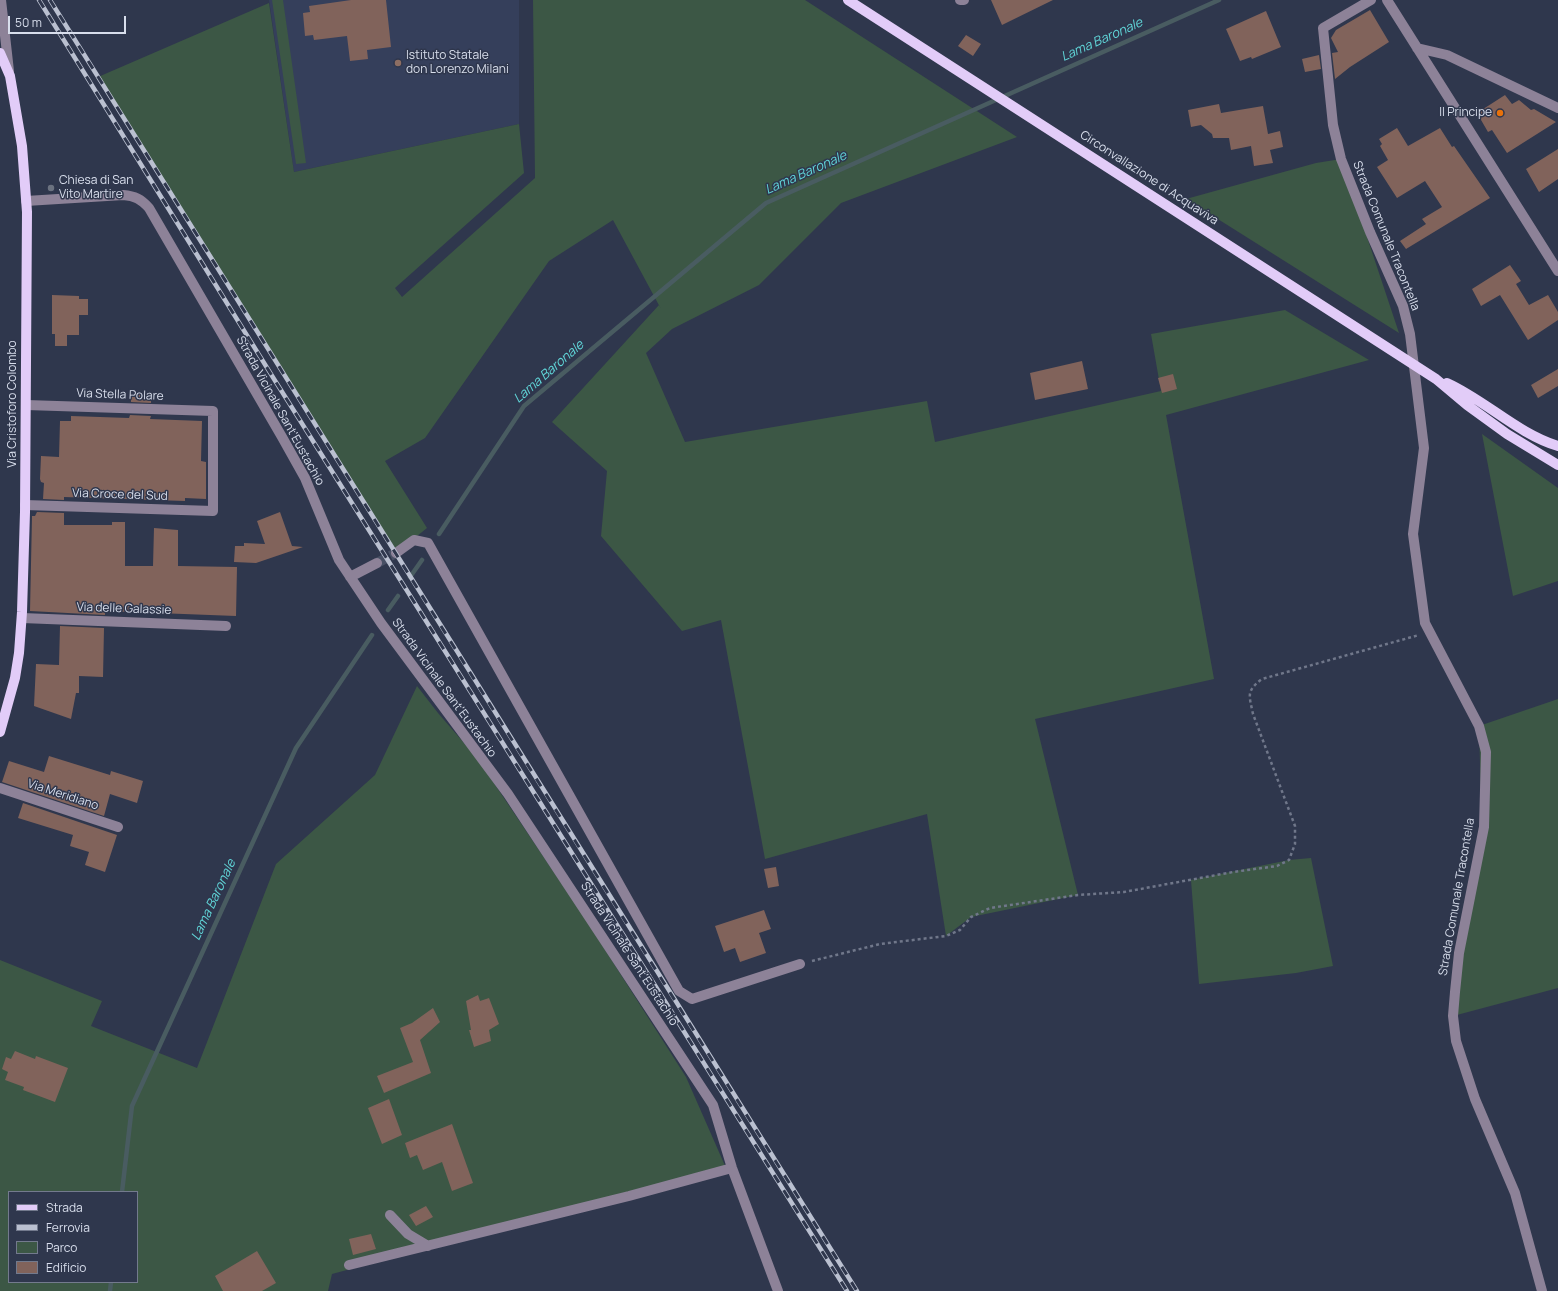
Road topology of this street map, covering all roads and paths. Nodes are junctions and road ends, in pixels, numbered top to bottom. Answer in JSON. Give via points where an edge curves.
{"nodes":[{"id":1,"x":1,"y":0,"type":"edge"},
{"id":2,"x":848,"y":0,"type":"edge"},
{"id":3,"x":960,"y":0,"type":"edge"},
{"id":4,"x":964,"y":0,"type":"edge"},
{"id":5,"x":1371,"y":0,"type":"edge"},
{"id":6,"x":1387,"y":0,"type":"edge"},
{"id":7,"x":1417,"y":48,"type":"junction"},
{"id":8,"x":0,"y":53,"type":"edge"},
{"id":9,"x":10,"y":76,"type":"junction"},
{"id":10,"x":1558,"y":108,"type":"edge"},
{"id":11,"x":26,"y":201,"type":"junction"},
{"id":12,"x":1558,"y":271,"type":"edge"},
{"id":13,"x":1413,"y":364,"type":"junction"},
{"id":14,"x":1436,"y":379,"type":"junction"},
{"id":15,"x":26,"y":405,"type":"junction"},
{"id":16,"x":1558,"y":446,"type":"edge"},
{"id":17,"x":1558,"y":465,"type":"edge"},
{"id":18,"x":25,"y":505,"type":"junction"},
{"id":19,"x":213,"y":511,"type":"joint"},
{"id":20,"x":396,"y":553,"type":"tunnel mouth"},
{"id":21,"x":377,"y":563,"type":"tunnel mouth"},
{"id":22,"x":350,"y":577,"type":"junction"},
{"id":23,"x":22,"y":618,"type":"junction"},
{"id":24,"x":226,"y":626,"type":"dead end"},
{"id":25,"x":1429,"y":632,"type":"junction"},
{"id":26,"x":0,"y":732,"type":"edge"},
{"id":27,"x":0,"y":788,"type":"edge"},
{"id":28,"x":118,"y":826,"type":"dead end"},
{"id":29,"x":800,"y":964,"type":"joint"},
{"id":30,"x":732,"y":1168,"type":"junction"},
{"id":31,"x":390,"y":1215,"type":"dead end"},
{"id":32,"x":428,"y":1246,"type":"junction"},
{"id":33,"x":349,"y":1265,"type":"dead end"},
{"id":34,"x":778,"y":1291,"type":"edge"},
{"id":35,"x":1542,"y":1291,"type":"edge"}],
"edges":[{"from":1,"to":9,"type":"street"},
{"from":2,"to":13,"type":"main road","name":"Circonvallazione di Acquaviva"},
{"from":3,"to":4,"type":"street"},
{"from":5,"to":13,"type":"street","name":"Strada Comunale Tracontella","via":[[1323,28],[1333,125],[1341,159],[1403,306],[1410,334]]},
{"from":6,"to":7,"type":"street"},
{"from":7,"to":10,"type":"street","via":[[1447,54]]},
{"from":7,"to":12,"type":"street"},
{"from":8,"to":9,"type":"main road","name":"Via Cristoforo Colombo"},
{"from":9,"to":11,"type":"main road","name":"Via Cristoforo Colombo","via":[[22,146]]},
{"from":11,"to":15,"type":"main road","name":"Via Cristoforo Colombo"},
{"from":11,"to":22,"type":"street","name":"Strada Vicinale Sant'Eustachio","via":[[123,195],[135,196],[149,208],[305,478],[339,560]]},
{"from":13,"to":14,"type":"main road","name":"Circonvallazione di Acquaviva"},
{"from":13,"to":25,"type":"street","name":"Strada Comunale Tracontella","via":[[1424,448],[1413,534],[1421,603]]},
{"from":14,"to":16,"type":"main road","via":[[1466,393],[1533,436]]},
{"from":14,"to":17,"type":"main road","via":[[1507,434]]},
{"from":15,"to":18,"type":"main road","name":"Via Cristoforo Colombo"},
{"from":15,"to":19,"type":"street","name":"Via Stella Polare","via":[[213,411]]},
{"from":18,"to":19,"type":"street","name":"Via Croce del Sud"},
{"from":18,"to":23,"type":"main road","name":"Via Cristoforo Colombo"},
{"from":20,"to":29,"type":"street","via":[[414,540],[428,543],[679,991],[692,999]]},
{"from":21,"to":22,"type":"street"},
{"from":22,"to":30,"type":"street","name":"Strada Vicinale Sant'Eustachio","via":[[381,624],[508,794],[713,1105]]},
{"from":23,"to":24,"type":"street","name":"Via delle Galassie"},
{"from":23,"to":26,"type":"main road","name":"Via Cristoforo Colombo","via":[[15,678]]},
{"from":25,"to":29,"type":"path","via":[[1262,679],[1252,686],[1249,695],[1253,714],[1296,826],[1295,844],[1289,860],[1277,866],[1138,890],[1078,895],[990,908],[971,917],[960,930],[946,936],[880,944]]},
{"from":25,"to":35,"type":"street","name":"Strada Comunale Tracontella","via":[[1478,726],[1486,752],[1484,827],[1459,952],[1454,992],[1456,1041],[1475,1099],[1515,1193]]},
{"from":27,"to":28,"type":"street","name":"Via Meridiano"},
{"from":30,"to":32,"type":"street"},
{"from":30,"to":34,"type":"street","name":"Strada Vicinale Sant'Eustachio"},
{"from":31,"to":32,"type":"street","via":[[408,1234]]},
{"from":32,"to":33,"type":"street"}]}
